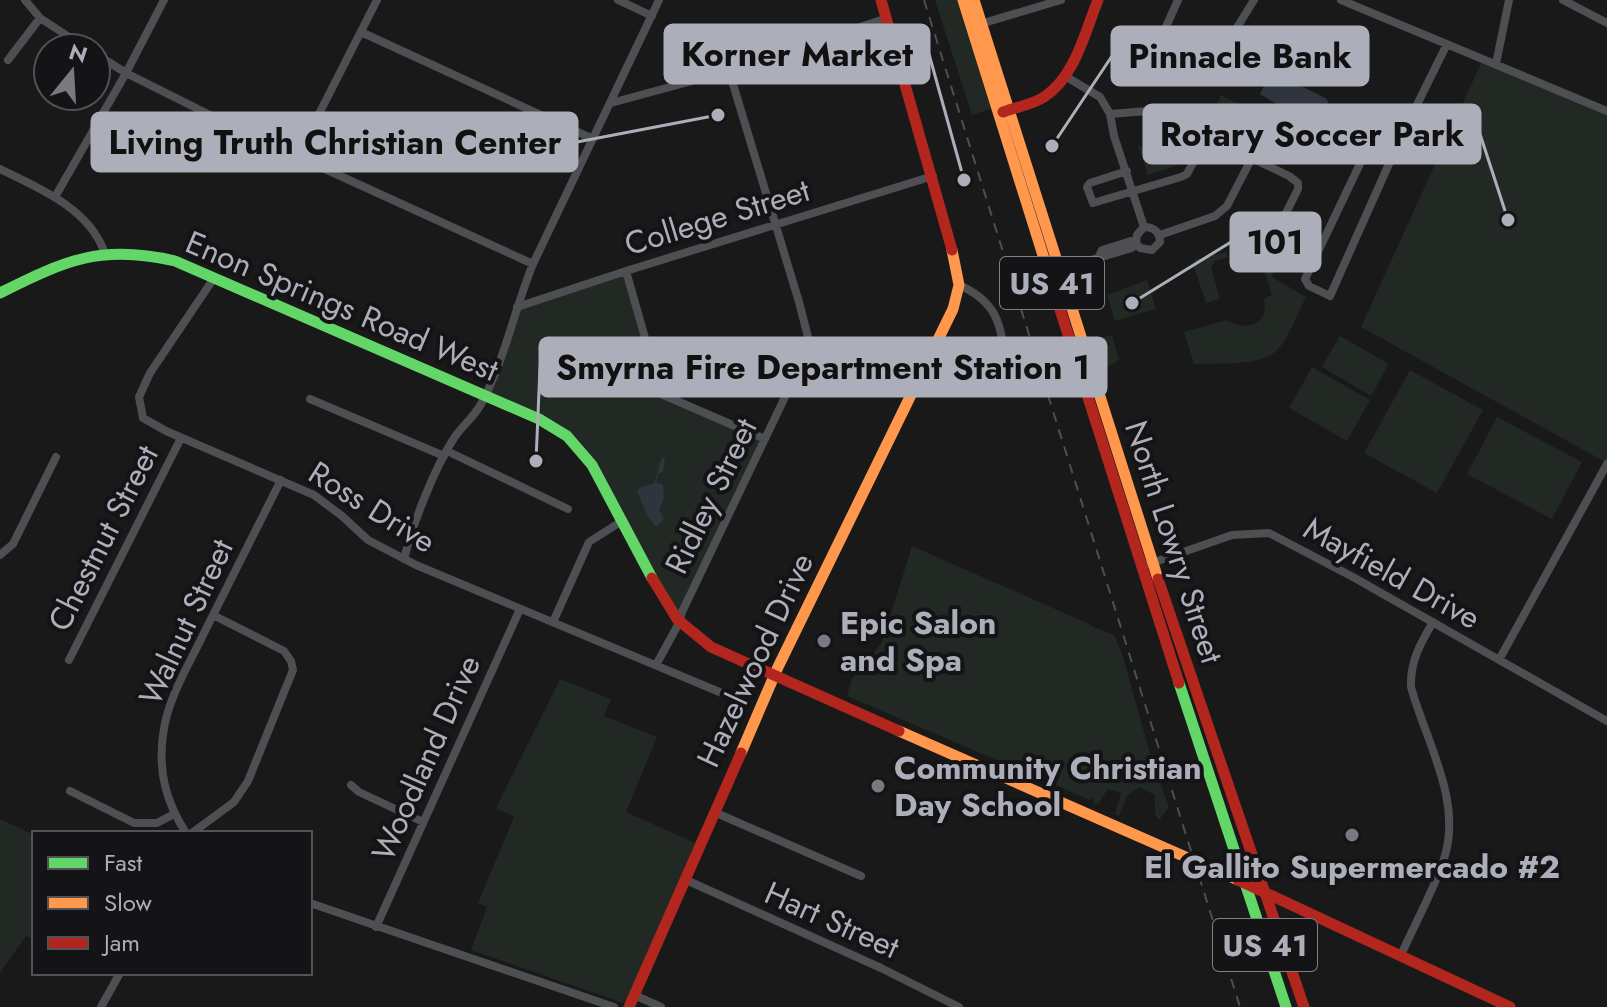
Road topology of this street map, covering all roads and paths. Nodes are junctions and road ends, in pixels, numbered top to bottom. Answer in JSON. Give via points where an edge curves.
{"nodes":[{"id":1,"x":25,"y":0,"type":"edge"},
{"id":2,"x":164,"y":0,"type":"edge"},
{"id":3,"x":377,"y":0,"type":"edge"},
{"id":4,"x":618,"y":0,"type":"edge"},
{"id":5,"x":659,"y":0,"type":"edge"},
{"id":6,"x":881,"y":0,"type":"edge"},
{"id":7,"x":963,"y":0,"type":"edge"},
{"id":8,"x":974,"y":0,"type":"edge"},
{"id":9,"x":1061,"y":0,"type":"edge"},
{"id":10,"x":1096,"y":0,"type":"edge"},
{"id":11,"x":1178,"y":0,"type":"edge"},
{"id":12,"x":1254,"y":0,"type":"edge"},
{"id":13,"x":1341,"y":0,"type":"edge"},
{"id":14,"x":1509,"y":0,"type":"edge"},
{"id":15,"x":1563,"y":0,"type":"edge"},
{"id":16,"x":1043,"y":3,"type":"edge"},
{"id":17,"x":1357,"y":3,"type":"edge"},
{"id":18,"x":652,"y":16,"type":"junction"},
{"id":19,"x":40,"y":18,"type":"junction"},
{"id":20,"x":887,"y":18,"type":"junction"},
{"id":21,"x":1607,"y":23,"type":"edge"},
{"id":22,"x":977,"y":25,"type":"junction"},
{"id":23,"x":61,"y":32,"type":"edge"},
{"id":24,"x":361,"y":32,"type":"junction"},
{"id":25,"x":1233,"y":34,"type":"dead end"},
{"id":26,"x":1447,"y":44,"type":"junction"},
{"id":27,"x":8,"y":60,"type":"dead end"},
{"id":28,"x":112,"y":64,"type":"edge"},
{"id":29,"x":1496,"y":64,"type":"junction"},
{"id":30,"x":729,"y":71,"type":"junction"},
{"id":31,"x":126,"y":73,"type":"junction"},
{"id":32,"x":1065,"y":76,"type":"junction"},
{"id":33,"x":1142,"y":80,"type":"dead end"},
{"id":34,"x":611,"y":103,"type":"junction"},
{"id":35,"x":1004,"y":111,"type":"junction"},
{"id":36,"x":1607,"y":111,"type":"edge"},
{"id":37,"x":1110,"y":114,"type":"junction"},
{"id":38,"x":1274,"y":115,"type":"dead end"},
{"id":39,"x":1207,"y":137,"type":"junction"},
{"id":40,"x":1401,"y":137,"type":"junction"},
{"id":41,"x":593,"y":139,"type":"junction"},
{"id":42,"x":297,"y":157,"type":"junction"},
{"id":43,"x":1252,"y":159,"type":"junction"},
{"id":44,"x":0,"y":169,"type":"edge"},
{"id":45,"x":1127,"y":171,"type":"junction"},
{"id":46,"x":933,"y":176,"type":"junction"},
{"id":47,"x":1134,"y":191,"type":"junction"},
{"id":48,"x":55,"y":197,"type":"junction"},
{"id":49,"x":776,"y":224,"type":"junction"},
{"id":50,"x":1144,"y":227,"type":"junction"},
{"id":51,"x":1279,"y":227,"type":"dead end"},
{"id":52,"x":1160,"y":235,"type":"junction"},
{"id":53,"x":1136,"y":243,"type":"junction"},
{"id":54,"x":104,"y":251,"type":"junction"},
{"id":55,"x":533,"y":264,"type":"junction"},
{"id":56,"x":626,"y":271,"type":"junction"},
{"id":57,"x":1054,"y":271,"type":"junction"},
{"id":58,"x":214,"y":278,"type":"junction"},
{"id":59,"x":959,"y":285,"type":"junction"},
{"id":60,"x":0,"y":293,"type":"edge"},
{"id":61,"x":517,"y":307,"type":"junction"},
{"id":62,"x":937,"y":339,"type":"junction"},
{"id":63,"x":486,"y":396,"type":"junction"},
{"id":64,"x":310,"y":399,"type":"dead end"},
{"id":65,"x":181,"y":438,"type":"junction"},
{"id":66,"x":765,"y":439,"type":"junction"},
{"id":67,"x":446,"y":454,"type":"junction"},
{"id":68,"x":56,"y":457,"type":"dead end"},
{"id":69,"x":1607,"y":464,"type":"edge"},
{"id":70,"x":281,"y":480,"type":"junction"},
{"id":71,"x":568,"y":509,"type":"dead end"},
{"id":72,"x":622,"y":521,"type":"junction"},
{"id":73,"x":0,"y":555,"type":"edge"},
{"id":74,"x":404,"y":559,"type":"junction"},
{"id":75,"x":1147,"y":565,"type":"junction"},
{"id":76,"x":520,"y":609,"type":"junction"},
{"id":77,"x":213,"y":615,"type":"junction"},
{"id":78,"x":553,"y":622,"type":"junction"},
{"id":79,"x":1433,"y":622,"type":"junction"},
{"id":80,"x":679,"y":623,"type":"junction"},
{"id":81,"x":69,"y":660,"type":"dead end"},
{"id":82,"x":1499,"y":660,"type":"junction"},
{"id":83,"x":656,"y":665,"type":"junction"},
{"id":84,"x":774,"y":677,"type":"junction"},
{"id":85,"x":729,"y":696,"type":"dead end"},
{"id":86,"x":1607,"y":721,"type":"edge"},
{"id":87,"x":351,"y":785,"type":"dead end"},
{"id":88,"x":70,"y":791,"type":"dead end"},
{"id":89,"x":714,"y":812,"type":"junction"},
{"id":90,"x":174,"y":814,"type":"junction"},
{"id":91,"x":423,"y":822,"type":"junction"},
{"id":92,"x":187,"y":831,"type":"edge"},
{"id":93,"x":192,"y":831,"type":"edge"},
{"id":94,"x":861,"y":876,"type":"dead end"},
{"id":95,"x":684,"y":879,"type":"junction"},
{"id":96,"x":1245,"y":882,"type":"junction"},
{"id":97,"x":1266,"y":892,"type":"junction"},
{"id":98,"x":312,"y":904,"type":"edge"},
{"id":99,"x":376,"y":927,"type":"junction"},
{"id":100,"x":1401,"y":955,"type":"junction"},
{"id":101,"x":119,"y":975,"type":"edge"},
{"id":102,"x":631,"y":1001,"type":"edge"},
{"id":103,"x":101,"y":1007,"type":"edge"},
{"id":104,"x":614,"y":1007,"type":"edge"},
{"id":105,"x":661,"y":1007,"type":"edge"},
{"id":106,"x":959,"y":1007,"type":"edge"},
{"id":107,"x":1286,"y":1007,"type":"edge"},
{"id":108,"x":1304,"y":1007,"type":"edge"},
{"id":109,"x":1510,"y":1007,"type":"edge"}],
"edges":[{"from":1,"to":19,"type":"street"},
{"from":2,"to":31,"type":"street"},
{"from":3,"to":24,"type":"street"},
{"from":4,"to":18,"type":"street"},
{"from":5,"to":18,"type":"street"},
{"from":6,"to":20,"type":"street"},
{"from":7,"to":22,"type":"street","number":"US 41"},
{"from":8,"to":22,"type":"street","number":"US 41"},
{"from":9,"to":16,"type":"street"},
{"from":10,"to":32,"type":"street"},
{"from":11,"to":33,"type":"street"},
{"from":12,"to":25,"type":"street"},
{"from":13,"to":17,"type":"street"},
{"from":14,"to":29,"type":"street"},
{"from":15,"to":21,"type":"street"},
{"from":16,"to":22,"type":"street"},
{"from":17,"to":26,"type":"street"},
{"from":18,"to":34,"type":"street"},
{"from":19,"to":23,"type":"street"},
{"from":19,"to":27,"type":"street"},
{"from":20,"to":30,"type":"street"},
{"from":20,"to":46,"type":"street"},
{"from":22,"to":35,"type":"street","number":"US 41"},
{"from":24,"to":41,"type":"street"},
{"from":24,"to":42,"type":"street"},
{"from":26,"to":29,"type":"street"},
{"from":26,"to":40,"type":"street"},
{"from":28,"to":31,"type":"street"},
{"from":29,"to":36,"type":"street"},
{"from":30,"to":34,"type":"street"},
{"from":30,"to":49,"type":"street","name":"Ridley Street"},
{"from":31,"to":42,"type":"street"},
{"from":31,"to":48,"type":"street"},
{"from":32,"to":35,"type":"street","via":[[1042,98]]},
{"from":32,"to":37,"type":"street","via":[[1100,97]]},
{"from":34,"to":41,"type":"street"},
{"from":35,"to":57,"type":"street","number":"US 41"},
{"from":37,"to":39,"type":"street","via":[[1147,111]]},
{"from":37,"to":45,"type":"street"},
{"from":38,"to":43,"type":"street"},
{"from":39,"to":43,"type":"street"},
{"from":39,"to":47,"type":"street","via":[[1187,174]]},
{"from":40,"to":40,"type":"street","via":[[1330,296],[1309,286],[1305,279],[1378,126]]},
{"from":41,"to":55,"type":"street"},
{"from":42,"to":55,"type":"street"},
{"from":43,"to":51,"type":"street","via":[[1298,183]]},
{"from":43,"to":52,"type":"street","via":[[1227,206],[1215,216]]},
{"from":44,"to":48,"type":"street"},
{"from":45,"to":47,"type":"street"},
{"from":45,"to":47,"type":"street","via":[[1087,187],[1093,203]]},
{"from":46,"to":49,"type":"street","name":"College Street"},
{"from":46,"to":59,"type":"street"},
{"from":47,"to":50,"type":"street"},
{"from":48,"to":54,"type":"street","via":[[86,223]]},
{"from":49,"to":56,"type":"street","name":"College Street"},
{"from":49,"to":66,"type":"street","name":"Ridley Street","via":[[808,337],[807,351]]},
{"from":50,"to":52,"type":"street"},
{"from":50,"to":53,"type":"street"},
{"from":52,"to":53,"type":"street","via":[[1152,250]]},
{"from":53,"to":57,"type":"street"},
{"from":54,"to":58,"type":"street","name":"Enon Springs Road West","via":[[158,256]]},
{"from":54,"to":60,"type":"street","name":"Enon Springs Road West","via":[[64,262]]},
{"from":55,"to":61,"type":"street"},
{"from":56,"to":61,"type":"street","name":"College Street"},
{"from":56,"to":66,"type":"street","via":[[663,396]]},
{"from":57,"to":75,"type":"street","number":"US 41"},
{"from":58,"to":63,"type":"street","name":"Enon Springs Road West"},
{"from":58,"to":65,"type":"street","name":"Ross Drive","via":[[139,397],[143,418]]},
{"from":59,"to":62,"type":"street","name":"Hazelwood Drive"},
{"from":59,"to":62,"type":"street","via":[[990,304],[1004,357],[996,367]]},
{"from":61,"to":63,"type":"street"},
{"from":62,"to":84,"type":"street","name":"Hazelwood Drive"},
{"from":63,"to":67,"type":"street"},
{"from":63,"to":72,"type":"street","name":"Enon Springs Road West","via":[[549,424],[574,442]]},
{"from":64,"to":67,"type":"street"},
{"from":65,"to":70,"type":"street","name":"Ross Drive"},
{"from":65,"to":81,"type":"street","name":"Chestnut Street"},
{"from":66,"to":80,"type":"street","name":"Ridley Street"},
{"from":67,"to":71,"type":"street"},
{"from":67,"to":74,"type":"street"},
{"from":68,"to":73,"type":"street","via":[[13,544]]},
{"from":69,"to":82,"type":"street"},
{"from":70,"to":74,"type":"street","name":"Ross Drive","via":[[326,502],[368,540]]},
{"from":70,"to":77,"type":"street","name":"Walnut Street"},
{"from":72,"to":78,"type":"street","via":[[589,542]]},
{"from":72,"to":80,"type":"street","name":"Enon Springs Road West"},
{"from":74,"to":76,"type":"street","name":"Ross Drive"},
{"from":75,"to":79,"type":"street","name":"Mayfield Drive","via":[[1232,535],[1269,533]]},
{"from":75,"to":96,"type":"street","number":"US 41"},
{"from":75,"to":97,"type":"street","name":"North Lowry Street","number":"US 41"},
{"from":76,"to":78,"type":"street","name":"Ross Drive"},
{"from":76,"to":91,"type":"street","name":"Woodland Drive"},
{"from":77,"to":90,"type":"street","name":"Walnut Street","via":[[163,731],[161,769]]},
{"from":77,"to":93,"type":"street","via":[[284,651],[293,670],[248,781],[234,802]]},
{"from":78,"to":83,"type":"street","name":"Ross Drive"},
{"from":79,"to":82,"type":"street","name":"Mayfield Drive"},
{"from":79,"to":100,"type":"street","via":[[1414,657],[1411,687],[1445,791],[1449,837],[1445,858]]},
{"from":80,"to":83,"type":"street","name":"Ridley Street"},
{"from":80,"to":84,"type":"street","name":"Enon Springs Road West","via":[[700,642]]},
{"from":82,"to":86,"type":"street","name":"Mayfield Drive"},
{"from":83,"to":85,"type":"street","name":"Ross Drive"},
{"from":84,"to":89,"type":"street","name":"Hazelwood Drive"},
{"from":84,"to":96,"type":"street","name":"Enon Springs Road West"},
{"from":87,"to":91,"type":"street"},
{"from":88,"to":90,"type":"street","via":[[134,823],[157,823]]},
{"from":89,"to":94,"type":"street"},
{"from":89,"to":95,"type":"street","name":"Hazelwood Drive"},
{"from":90,"to":92,"type":"street","name":"Walnut Street"},
{"from":91,"to":99,"type":"street","name":"Woodland Drive"},
{"from":95,"to":102,"type":"street","name":"Hazelwood Drive"},
{"from":95,"to":106,"type":"street","name":"Hart Street"},
{"from":96,"to":97,"type":"street","name":"Enon Springs Road West"},
{"from":96,"to":107,"type":"street","number":"US 41"},
{"from":97,"to":100,"type":"street","name":"Enon Springs Road West"},
{"from":97,"to":108,"type":"street","name":"North Lowry Street","number":"US 41"},
{"from":98,"to":99,"type":"street"},
{"from":99,"to":104,"type":"street"},
{"from":100,"to":109,"type":"street","name":"Enon Springs Road West"},
{"from":101,"to":103,"type":"street"},
{"from":102,"to":105,"type":"street"}]}
